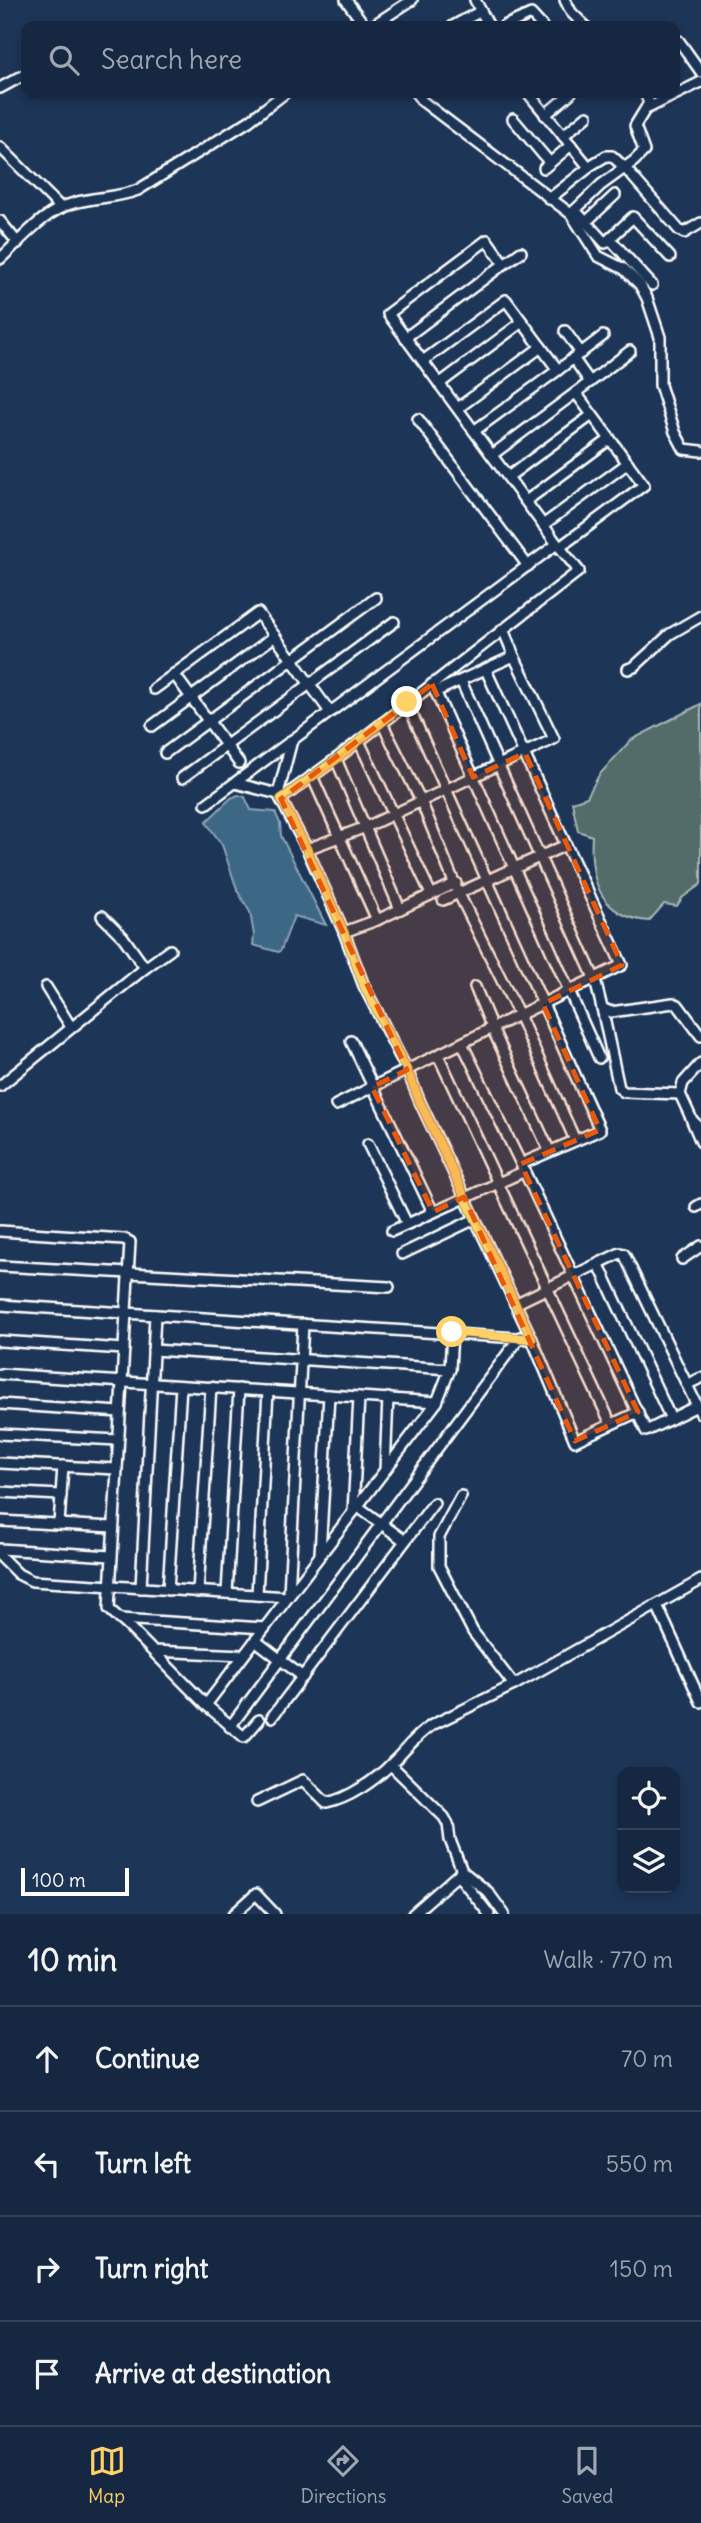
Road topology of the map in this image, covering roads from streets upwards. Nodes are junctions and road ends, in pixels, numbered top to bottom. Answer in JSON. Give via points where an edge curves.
{"nodes":[{"id":1,"x":346,"y":0,"type":"edge"},
{"id":2,"x":412,"y":0,"type":"edge"},
{"id":3,"x":475,"y":0,"type":"edge"},
{"id":4,"x":565,"y":0,"type":"edge"},
{"id":5,"x":481,"y":11,"type":"junction"},
{"id":6,"x":361,"y":21,"type":"edge"},
{"id":7,"x":380,"y":21,"type":"edge"},
{"id":8,"x":462,"y":21,"type":"edge"},
{"id":9,"x":486,"y":21,"type":"edge"},
{"id":10,"x":515,"y":21,"type":"edge"},
{"id":11,"x":537,"y":21,"type":"edge"},
{"id":12,"x":579,"y":21,"type":"edge"},
{"id":13,"x":680,"y":42,"type":"edge"},
{"id":14,"x":701,"y":72,"type":"edge"},
{"id":15,"x":21,"y":77,"type":"edge"},
{"id":16,"x":701,"y":82,"type":"edge"},
{"id":17,"x":0,"y":88,"type":"edge"},
{"id":18,"x":680,"y":92,"type":"edge"},
{"id":19,"x":279,"y":98,"type":"edge"},
{"id":20,"x":420,"y":98,"type":"edge"},
{"id":21,"x":532,"y":98,"type":"edge"},
{"id":22,"x":565,"y":98,"type":"edge"},
{"id":23,"x":647,"y":98,"type":"edge"},
{"id":24,"x":668,"y":98,"type":"edge"},
{"id":25,"x":645,"y":109,"type":"junction"},
{"id":26,"x":545,"y":115,"type":"junction"},
{"id":27,"x":587,"y":116,"type":"dead end"},
{"id":28,"x":513,"y":119,"type":"dead end"},
{"id":29,"x":563,"y":136,"type":"junction"},
{"id":30,"x":571,"y":145,"type":"junction"},
{"id":31,"x":0,"y":147,"type":"edge"},
{"id":32,"x":588,"y":167,"type":"junction"},
{"id":33,"x":625,"y":167,"type":"junction"},
{"id":34,"x":615,"y":195,"type":"dead end"},
{"id":35,"x":549,"y":199,"type":"junction"},
{"id":36,"x":61,"y":208,"type":"junction"},
{"id":37,"x":573,"y":212,"type":"junction"},
{"id":38,"x":0,"y":221,"type":"edge"},
{"id":39,"x":586,"y":222,"type":"junction"},
{"id":40,"x":701,"y":223,"type":"edge"},
{"id":41,"x":610,"y":239,"type":"junction"},
{"id":42,"x":18,"y":243,"type":"junction"},
{"id":43,"x":521,"y":252,"type":"dead end"},
{"id":44,"x":670,"y":257,"type":"dead end"},
{"id":45,"x":0,"y":259,"type":"edge"},
{"id":46,"x":505,"y":264,"type":"junction"},
{"id":47,"x":652,"y":285,"type":"dead end"},
{"id":48,"x":523,"y":322,"type":"junction"},
{"id":49,"x":565,"y":331,"type":"dead end"},
{"id":50,"x":603,"y":336,"type":"dead end"},
{"id":51,"x":405,"y":338,"type":"junction"},
{"id":52,"x":541,"y":347,"type":"junction"},
{"id":53,"x":631,"y":352,"type":"dead end"},
{"id":54,"x":577,"y":356,"type":"junction"},
{"id":55,"x":423,"y":361,"type":"junction"},
{"id":56,"x":558,"y":370,"type":"junction"},
{"id":57,"x":590,"y":382,"type":"junction"},
{"id":58,"x":439,"y":384,"type":"junction"},
{"id":59,"x":576,"y":393,"type":"junction"},
{"id":60,"x":458,"y":408,"type":"junction"},
{"id":61,"x":593,"y":415,"type":"junction"},
{"id":62,"x":418,"y":419,"type":"dead end"},
{"id":63,"x":474,"y":431,"type":"junction"},
{"id":64,"x":610,"y":439,"type":"junction"},
{"id":65,"x":701,"y":452,"type":"edge"},
{"id":66,"x":492,"y":455,"type":"junction"},
{"id":67,"x":628,"y":463,"type":"junction"},
{"id":68,"x":508,"y":477,"type":"junction"},
{"id":69,"x":526,"y":501,"type":"junction"},
{"id":70,"x":543,"y":525,"type":"junction"},
{"id":71,"x":559,"y":545,"type":"junction"},
{"id":72,"x":528,"y":566,"type":"junction"},
{"id":73,"x":376,"y":597,"type":"dead end"},
{"id":74,"x":701,"y":616,"type":"edge"},
{"id":75,"x":394,"y":622,"type":"dead end"},
{"id":76,"x":503,"y":629,"type":"junction"},
{"id":77,"x":275,"y":636,"type":"junction"},
{"id":78,"x":514,"y":656,"type":"junction"},
{"id":79,"x":292,"y":660,"type":"junction"},
{"id":80,"x":628,"y":669,"type":"dead end"},
{"id":81,"x":486,"y":670,"type":"junction"},
{"id":82,"x":174,"y":674,"type":"junction"},
{"id":83,"x":461,"y":681,"type":"junction"},
{"id":84,"x":310,"y":684,"type":"junction"},
{"id":85,"x":434,"y":688,"type":"junction"},
{"id":86,"x":154,"y":689,"type":"dead end"},
{"id":87,"x":191,"y":698,"type":"junction"},
{"id":88,"x":407,"y":702,"type":"junction"},
{"id":89,"x":330,"y":712,"type":"junction"},
{"id":90,"x":208,"y":721,"type":"junction"},
{"id":91,"x":382,"y":723,"type":"junction"},
{"id":92,"x":152,"y":726,"type":"dead end"},
{"id":93,"x":292,"y":740,"type":"junction"},
{"id":94,"x":359,"y":741,"type":"junction"},
{"id":95,"x":226,"y":746,"type":"junction"},
{"id":96,"x":165,"y":753,"type":"dead end"},
{"id":97,"x":525,"y":753,"type":"junction"},
{"id":98,"x":337,"y":759,"type":"junction"},
{"id":99,"x":239,"y":763,"type":"dead end"},
{"id":100,"x":498,"y":766,"type":"junction"},
{"id":101,"x":312,"y":776,"type":"junction"},
{"id":102,"x":473,"y":777,"type":"junction"},
{"id":103,"x":182,"y":778,"type":"dead end"},
{"id":104,"x":235,"y":783,"type":"junction"},
{"id":105,"x":447,"y":789,"type":"junction"},
{"id":106,"x":279,"y":796,"type":"junction"},
{"id":107,"x":421,"y":801,"type":"junction"},
{"id":108,"x":206,"y":804,"type":"dead end"},
{"id":109,"x":393,"y":814,"type":"junction"},
{"id":110,"x":366,"y":827,"type":"junction"},
{"id":111,"x":340,"y":838,"type":"junction"},
{"id":112,"x":566,"y":845,"type":"junction"},
{"id":113,"x":307,"y":849,"type":"junction"},
{"id":114,"x":539,"y":856,"type":"junction"},
{"id":115,"x":513,"y":868,"type":"junction"},
{"id":116,"x":486,"y":880,"type":"junction"},
{"id":117,"x":457,"y":888,"type":"junction"},
{"id":118,"x":431,"y":894,"type":"junction"},
{"id":119,"x":443,"y":900,"type":"dead end"},
{"id":120,"x":400,"y":909,"type":"junction"},
{"id":121,"x":102,"y":916,"type":"dead end"},
{"id":122,"x":377,"y":920,"type":"junction"},
{"id":123,"x":344,"y":932,"type":"junction"},
{"id":124,"x":170,"y":950,"type":"dead end"},
{"id":125,"x":145,"y":968,"type":"junction"},
{"id":126,"x":595,"y":980,"type":"junction"},
{"id":127,"x":475,"y":986,"type":"dead end"},
{"id":128,"x":46,"y":987,"type":"dead end"},
{"id":129,"x":570,"y":991,"type":"junction"},
{"id":130,"x":543,"y":1004,"type":"junction"},
{"id":131,"x":601,"y":1008,"type":"junction"},
{"id":132,"x":519,"y":1015,"type":"junction"},
{"id":133,"x":71,"y":1027,"type":"junction"},
{"id":134,"x":492,"y":1028,"type":"junction"},
{"id":135,"x":701,"y":1036,"type":"edge"},
{"id":136,"x":351,"y":1041,"type":"dead end"},
{"id":137,"x":462,"y":1043,"type":"junction"},
{"id":138,"x":438,"y":1055,"type":"junction"},
{"id":139,"x":599,"y":1058,"type":"dead end"},
{"id":140,"x":701,"y":1063,"type":"edge"},
{"id":141,"x":407,"y":1070,"type":"junction"},
{"id":142,"x":0,"y":1086,"type":"edge"},
{"id":143,"x":372,"y":1087,"type":"junction"},
{"id":144,"x":680,"y":1094,"type":"junction"},
{"id":145,"x":336,"y":1105,"type":"dead end"},
{"id":146,"x":692,"y":1120,"type":"junction"},
{"id":147,"x":701,"y":1129,"type":"edge"},
{"id":148,"x":575,"y":1140,"type":"junction"},
{"id":149,"x":701,"y":1142,"type":"edge"},
{"id":150,"x":368,"y":1144,"type":"dead end"},
{"id":151,"x":549,"y":1150,"type":"junction"},
{"id":152,"x":523,"y":1167,"type":"junction"},
{"id":153,"x":498,"y":1182,"type":"junction"},
{"id":154,"x":464,"y":1197,"type":"junction"},
{"id":155,"x":433,"y":1212,"type":"junction"},
{"id":156,"x":475,"y":1219,"type":"junction"},
{"id":157,"x":407,"y":1224,"type":"junction"},
{"id":158,"x":0,"y":1231,"type":"edge"},
{"id":159,"x":392,"y":1231,"type":"dead end"},
{"id":160,"x":701,"y":1246,"type":"edge"},
{"id":161,"x":402,"y":1254,"type":"dead end"},
{"id":162,"x":682,"y":1259,"type":"dead end"},
{"id":163,"x":599,"y":1265,"type":"junction"},
{"id":164,"x":0,"y":1266,"type":"edge"},
{"id":165,"x":128,"y":1273,"type":"junction"},
{"id":166,"x":575,"y":1277,"type":"junction"},
{"id":167,"x":389,"y":1287,"type":"dead end"},
{"id":168,"x":548,"y":1290,"type":"junction"},
{"id":169,"x":516,"y":1304,"type":"junction"},
{"id":170,"x":0,"y":1305,"type":"edge"},
{"id":171,"x":126,"y":1313,"type":"junction"},
{"id":172,"x":155,"y":1315,"type":"junction"},
{"id":173,"x":303,"y":1324,"type":"junction"},
{"id":174,"x":452,"y":1332,"type":"junction"},
{"id":175,"x":520,"y":1337,"type":"junction"},
{"id":176,"x":532,"y":1339,"type":"junction"},
{"id":177,"x":0,"y":1341,"type":"edge"},
{"id":178,"x":124,"y":1349,"type":"junction"},
{"id":179,"x":153,"y":1350,"type":"junction"},
{"id":180,"x":301,"y":1359,"type":"junction"},
{"id":181,"x":450,"y":1369,"type":"junction"},
{"id":182,"x":0,"y":1374,"type":"edge"},
{"id":183,"x":701,"y":1378,"type":"edge"},
{"id":184,"x":122,"y":1382,"type":"junction"},
{"id":185,"x":152,"y":1384,"type":"junction"},
{"id":186,"x":688,"y":1384,"type":"junction"},
{"id":187,"x":181,"y":1385,"type":"junction"},
{"id":188,"x":211,"y":1387,"type":"junction"},
{"id":189,"x":239,"y":1389,"type":"junction"},
{"id":190,"x":268,"y":1391,"type":"junction"},
{"id":191,"x":299,"y":1393,"type":"junction"},
{"id":192,"x":329,"y":1395,"type":"junction"},
{"id":193,"x":359,"y":1397,"type":"junction"},
{"id":194,"x":388,"y":1398,"type":"junction"},
{"id":195,"x":437,"y":1402,"type":"junction"},
{"id":196,"x":0,"y":1404,"type":"edge"},
{"id":197,"x":700,"y":1410,"type":"edge"},
{"id":198,"x":120,"y":1412,"type":"junction"},
{"id":199,"x":638,"y":1412,"type":"junction"},
{"id":200,"x":671,"y":1419,"type":"junction"},
{"id":201,"x":611,"y":1424,"type":"junction"},
{"id":202,"x":0,"y":1434,"type":"edge"},
{"id":203,"x":118,"y":1440,"type":"junction"},
{"id":204,"x":0,"y":1463,"type":"edge"},
{"id":205,"x":63,"y":1466,"type":"junction"},
{"id":206,"x":116,"y":1469,"type":"junction"},
{"id":207,"x":385,"y":1470,"type":"junction"},
{"id":208,"x":0,"y":1492,"type":"edge"},
{"id":209,"x":61,"y":1495,"type":"junction"},
{"id":210,"x":461,"y":1496,"type":"dead end"},
{"id":211,"x":434,"y":1503,"type":"dead end"},
{"id":212,"x":355,"y":1509,"type":"junction"},
{"id":213,"x":0,"y":1521,"type":"edge"},
{"id":214,"x":59,"y":1524,"type":"junction"},
{"id":215,"x":382,"y":1524,"type":"junction"},
{"id":216,"x":113,"y":1527,"type":"junction"},
{"id":217,"x":405,"y":1541,"type":"junction"},
{"id":218,"x":0,"y":1549,"type":"edge"},
{"id":219,"x":320,"y":1555,"type":"junction"},
{"id":220,"x":0,"y":1556,"type":"edge"},
{"id":221,"x":111,"y":1556,"type":"junction"},
{"id":222,"x":701,"y":1580,"type":"edge"},
{"id":223,"x":109,"y":1586,"type":"junction"},
{"id":224,"x":141,"y":1588,"type":"junction"},
{"id":225,"x":168,"y":1590,"type":"junction"},
{"id":226,"x":198,"y":1592,"type":"junction"},
{"id":227,"x":227,"y":1593,"type":"junction"},
{"id":228,"x":257,"y":1595,"type":"junction"},
{"id":229,"x":288,"y":1596,"type":"junction"},
{"id":230,"x":657,"y":1605,"type":"junction"},
{"id":231,"x":120,"y":1619,"type":"junction"},
{"id":232,"x":265,"y":1628,"type":"junction"},
{"id":233,"x":255,"y":1640,"type":"junction"},
{"id":234,"x":153,"y":1651,"type":"junction"},
{"id":235,"x":243,"y":1656,"type":"junction"},
{"id":236,"x":280,"y":1660,"type":"junction"},
{"id":237,"x":303,"y":1677,"type":"junction"},
{"id":238,"x":514,"y":1685,"type":"junction"},
{"id":239,"x":701,"y":1702,"type":"edge"},
{"id":240,"x":206,"y":1705,"type":"junction"},
{"id":241,"x":272,"y":1717,"type":"dead end"},
{"id":242,"x":259,"y":1720,"type":"dead end"},
{"id":243,"x":230,"y":1727,"type":"junction"},
{"id":244,"x":391,"y":1765,"type":"junction"},
{"id":245,"x":257,"y":1802,"type":"dead end"},
{"id":246,"x":460,"y":1873,"type":"junction"},
{"id":247,"x":502,"y":1910,"type":"edge"},
{"id":248,"x":234,"y":1914,"type":"edge"},
{"id":249,"x":275,"y":1914,"type":"edge"},
{"id":250,"x":413,"y":1914,"type":"edge"},
{"id":251,"x":489,"y":1914,"type":"edge"}],
"edges":[{"from":1,"to":6,"type":"street"},
{"from":2,"to":7,"type":"street"},
{"from":3,"to":5,"type":"street"},
{"from":4,"to":12,"type":"street"},
{"from":5,"to":8,"type":"street"},
{"from":5,"to":9,"type":"street"},
{"from":10,"to":11,"type":"street","via":[[531,14]]},
{"from":13,"to":14,"type":"street"},
{"from":15,"to":17,"type":"street"},
{"from":16,"to":18,"type":"street"},
{"from":19,"to":36,"type":"street","via":[[138,190]]},
{"from":20,"to":35,"type":"street"},
{"from":21,"to":26,"type":"street"},
{"from":22,"to":26,"type":"street"},
{"from":23,"to":25,"type":"street"},
{"from":24,"to":25,"type":"street"},
{"from":25,"to":33,"type":"street","via":[[635,126],[644,151]]},
{"from":26,"to":29,"type":"street"},
{"from":27,"to":29,"type":"street"},
{"from":28,"to":30,"type":"street","via":[[547,166]]},
{"from":29,"to":30,"type":"street"},
{"from":30,"to":32,"type":"street"},
{"from":31,"to":36,"type":"street"},
{"from":32,"to":33,"type":"street","via":[[610,155]]},
{"from":32,"to":35,"type":"street"},
{"from":33,"to":37,"type":"street"},
{"from":33,"to":40,"type":"street","via":[[679,230],[684,233]]},
{"from":34,"to":39,"type":"street"},
{"from":35,"to":37,"type":"street"},
{"from":36,"to":42,"type":"street"},
{"from":37,"to":39,"type":"street"},
{"from":37,"to":65,"type":"street","via":[[598,256],[629,272],[647,298],[660,337],[660,385],[675,432],[684,449]]},
{"from":38,"to":42,"type":"street"},
{"from":39,"to":41,"type":"street","via":[[605,243]]},
{"from":41,"to":44,"type":"street","via":[[634,217]]},
{"from":41,"to":47,"type":"street"},
{"from":42,"to":45,"type":"street"},
{"from":43,"to":46,"type":"street"},
{"from":46,"to":51,"type":"street"},
{"from":46,"to":51,"type":"street","via":[[487,240],[388,314]]},
{"from":48,"to":52,"type":"street"},
{"from":48,"to":55,"type":"street","via":[[506,300]]},
{"from":48,"to":58,"type":"street"},
{"from":49,"to":54,"type":"street"},
{"from":50,"to":54,"type":"street"},
{"from":51,"to":55,"type":"street"},
{"from":52,"to":56,"type":"street"},
{"from":52,"to":60,"type":"street"},
{"from":53,"to":57,"type":"street"},
{"from":54,"to":56,"type":"street"},
{"from":54,"to":57,"type":"street"},
{"from":55,"to":58,"type":"street"},
{"from":56,"to":63,"type":"street"},
{"from":57,"to":59,"type":"street"},
{"from":58,"to":60,"type":"street"},
{"from":59,"to":61,"type":"street"},
{"from":59,"to":66,"type":"street"},
{"from":60,"to":63,"type":"street"},
{"from":61,"to":64,"type":"street"},
{"from":61,"to":68,"type":"street"},
{"from":62,"to":72,"type":"street"},
{"from":63,"to":66,"type":"street"},
{"from":64,"to":67,"type":"street"},
{"from":64,"to":69,"type":"street"},
{"from":66,"to":68,"type":"street"},
{"from":67,"to":70,"type":"street"},
{"from":67,"to":71,"type":"street","via":[[644,485]]},
{"from":68,"to":69,"type":"street"},
{"from":69,"to":70,"type":"street"},
{"from":70,"to":71,"type":"street"},
{"from":71,"to":72,"type":"street"},
{"from":71,"to":76,"type":"street","via":[[579,571]]},
{"from":72,"to":89,"type":"street"},
{"from":73,"to":79,"type":"street"},
{"from":74,"to":80,"type":"street","via":[[670,634]]},
{"from":75,"to":84,"type":"street"},
{"from":76,"to":78,"type":"street"},
{"from":76,"to":85,"type":"street"},
{"from":77,"to":79,"type":"street"},
{"from":77,"to":82,"type":"street","via":[[258,613]]},
{"from":77,"to":87,"type":"street"},
{"from":78,"to":81,"type":"street"},
{"from":78,"to":97,"type":"street","via":[[554,739]]},
{"from":79,"to":84,"type":"street"},
{"from":79,"to":90,"type":"street"},
{"from":81,"to":83,"type":"street"},
{"from":81,"to":97,"type":"street"},
{"from":82,"to":86,"type":"street"},
{"from":82,"to":87,"type":"street"},
{"from":83,"to":85,"type":"street"},
{"from":83,"to":100,"type":"street"},
{"from":84,"to":89,"type":"street"},
{"from":84,"to":95,"type":"street"},
{"from":85,"to":88,"type":"street"},
{"from":85,"to":102,"type":"street"},
{"from":87,"to":90,"type":"street"},
{"from":87,"to":92,"type":"street"},
{"from":88,"to":91,"type":"street"},
{"from":88,"to":105,"type":"street"},
{"from":89,"to":93,"type":"street"},
{"from":90,"to":95,"type":"street"},
{"from":90,"to":96,"type":"street"},
{"from":91,"to":94,"type":"street"},
{"from":91,"to":107,"type":"street"},
{"from":93,"to":104,"type":"street"},
{"from":93,"to":106,"type":"street"},
{"from":94,"to":98,"type":"street"},
{"from":94,"to":109,"type":"street"},
{"from":95,"to":99,"type":"street"},
{"from":95,"to":103,"type":"street"},
{"from":97,"to":100,"type":"street"},
{"from":97,"to":112,"type":"street"},
{"from":98,"to":101,"type":"street"},
{"from":98,"to":110,"type":"street"},
{"from":100,"to":102,"type":"street"},
{"from":100,"to":114,"type":"street"},
{"from":101,"to":106,"type":"street"},
{"from":101,"to":111,"type":"street"},
{"from":102,"to":105,"type":"street"},
{"from":102,"to":115,"type":"street"},
{"from":104,"to":106,"type":"street"},
{"from":104,"to":108,"type":"street"},
{"from":105,"to":107,"type":"street"},
{"from":105,"to":116,"type":"street"},
{"from":106,"to":113,"type":"street"},
{"from":107,"to":109,"type":"street"},
{"from":107,"to":117,"type":"street"},
{"from":109,"to":110,"type":"street"},
{"from":109,"to":118,"type":"street"},
{"from":110,"to":111,"type":"street"},
{"from":110,"to":120,"type":"street"},
{"from":111,"to":113,"type":"street"},
{"from":111,"to":122,"type":"street"},
{"from":112,"to":114,"type":"street"},
{"from":112,"to":126,"type":"street","via":[[622,965]]},
{"from":113,"to":123,"type":"street"},
{"from":114,"to":115,"type":"street"},
{"from":114,"to":126,"type":"street"},
{"from":115,"to":116,"type":"street"},
{"from":115,"to":129,"type":"street"},
{"from":116,"to":117,"type":"street"},
{"from":116,"to":130,"type":"street"},
{"from":117,"to":118,"type":"street"},
{"from":117,"to":119,"type":"street"},
{"from":117,"to":132,"type":"street"},
{"from":118,"to":120,"type":"street"},
{"from":120,"to":122,"type":"street"},
{"from":121,"to":125,"type":"street"},
{"from":122,"to":123,"type":"street"},
{"from":123,"to":141,"type":"street","via":[[364,986]]},
{"from":124,"to":125,"type":"street"},
{"from":125,"to":133,"type":"street"},
{"from":126,"to":129,"type":"street"},
{"from":126,"to":131,"type":"street"},
{"from":127,"to":134,"type":"street"},
{"from":128,"to":133,"type":"street"},
{"from":129,"to":130,"type":"street"},
{"from":129,"to":139,"type":"street"},
{"from":130,"to":132,"type":"street"},
{"from":130,"to":148,"type":"street","via":[[600,1130]]},
{"from":131,"to":135,"type":"street","via":[[611,1013],[673,1003]]},
{"from":131,"to":144,"type":"street","via":[[618,1088]]},
{"from":132,"to":134,"type":"street"},
{"from":132,"to":148,"type":"street"},
{"from":133,"to":142,"type":"street"},
{"from":134,"to":137,"type":"street"},
{"from":134,"to":151,"type":"street"},
{"from":136,"to":143,"type":"street"},
{"from":137,"to":138,"type":"street"},
{"from":137,"to":152,"type":"street"},
{"from":138,"to":141,"type":"street"},
{"from":138,"to":153,"type":"street"},
{"from":140,"to":144,"type":"street","via":[[683,1083]]},
{"from":141,"to":143,"type":"street"},
{"from":141,"to":154,"type":"street"},
{"from":143,"to":145,"type":"street"},
{"from":143,"to":155,"type":"street"},
{"from":144,"to":146,"type":"street"},
{"from":146,"to":147,"type":"street"},
{"from":146,"to":149,"type":"street"},
{"from":148,"to":151,"type":"street"},
{"from":150,"to":157,"type":"street"},
{"from":151,"to":152,"type":"street"},
{"from":152,"to":153,"type":"street"},
{"from":152,"to":166,"type":"street"},
{"from":153,"to":154,"type":"street"},
{"from":153,"to":168,"type":"street"},
{"from":154,"to":155,"type":"street"},
{"from":154,"to":156,"type":"street"},
{"from":155,"to":157,"type":"street"},
{"from":156,"to":161,"type":"street"},
{"from":156,"to":169,"type":"street"},
{"from":157,"to":159,"type":"street"},
{"from":158,"to":165,"type":"street","via":[[128,1241]]},
{"from":160,"to":162,"type":"street"},
{"from":163,"to":166,"type":"street"},
{"from":163,"to":186,"type":"street","via":[[620,1253],[627,1256]]},
{"from":163,"to":200,"type":"street"},
{"from":164,"to":165,"type":"street"},
{"from":165,"to":167,"type":"street"},
{"from":165,"to":171,"type":"street"},
{"from":166,"to":168,"type":"street"},
{"from":166,"to":199,"type":"street"},
{"from":168,"to":169,"type":"street"},
{"from":168,"to":201,"type":"street"},
{"from":169,"to":176,"type":"street"},
{"from":170,"to":171,"type":"street"},
{"from":171,"to":172,"type":"street"},
{"from":171,"to":178,"type":"street"},
{"from":172,"to":173,"type":"street"},
{"from":172,"to":179,"type":"street"},
{"from":173,"to":174,"type":"street"},
{"from":173,"to":180,"type":"street"},
{"from":174,"to":175,"type":"street"},
{"from":174,"to":181,"type":"street"},
{"from":175,"to":176,"type":"street"},
{"from":175,"to":215,"type":"street"},
{"from":176,"to":201,"type":"street","via":[[575,1441]]},
{"from":177,"to":178,"type":"street"},
{"from":178,"to":184,"type":"street"},
{"from":179,"to":180,"type":"street"},
{"from":179,"to":185,"type":"street"},
{"from":180,"to":181,"type":"street"},
{"from":180,"to":191,"type":"street"},
{"from":181,"to":195,"type":"street"},
{"from":182,"to":184,"type":"street"},
{"from":183,"to":186,"type":"street"},
{"from":184,"to":185,"type":"street"},
{"from":184,"to":198,"type":"street"},
{"from":185,"to":187,"type":"street"},
{"from":185,"to":224,"type":"street"},
{"from":186,"to":197,"type":"street"},
{"from":187,"to":188,"type":"street"},
{"from":187,"to":225,"type":"street"},
{"from":188,"to":189,"type":"street"},
{"from":188,"to":226,"type":"street"},
{"from":189,"to":190,"type":"street"},
{"from":189,"to":227,"type":"street"},
{"from":190,"to":191,"type":"street"},
{"from":190,"to":228,"type":"street"},
{"from":191,"to":192,"type":"street"},
{"from":191,"to":229,"type":"street"},
{"from":192,"to":193,"type":"street"},
{"from":192,"to":219,"type":"street"},
{"from":193,"to":194,"type":"street"},
{"from":193,"to":212,"type":"street"},
{"from":194,"to":195,"type":"street"},
{"from":194,"to":207,"type":"street"},
{"from":195,"to":207,"type":"street"},
{"from":196,"to":198,"type":"street"},
{"from":197,"to":200,"type":"street"},
{"from":198,"to":203,"type":"street"},
{"from":199,"to":200,"type":"street","via":[[646,1431]]},
{"from":199,"to":201,"type":"street"},
{"from":202,"to":203,"type":"street"},
{"from":203,"to":206,"type":"street"},
{"from":204,"to":205,"type":"street"},
{"from":205,"to":206,"type":"street"},
{"from":205,"to":209,"type":"street"},
{"from":206,"to":216,"type":"street"},
{"from":207,"to":212,"type":"street"},
{"from":208,"to":209,"type":"street"},
{"from":209,"to":214,"type":"street"},
{"from":210,"to":238,"type":"street","via":[[439,1537],[439,1566],[473,1632]]},
{"from":211,"to":217,"type":"street"},
{"from":212,"to":215,"type":"street"},
{"from":212,"to":219,"type":"street"},
{"from":213,"to":214,"type":"street"},
{"from":214,"to":216,"type":"street"},
{"from":215,"to":217,"type":"street"},
{"from":215,"to":236,"type":"street"},
{"from":216,"to":221,"type":"street"},
{"from":217,"to":237,"type":"street"},
{"from":218,"to":221,"type":"street"},
{"from":219,"to":229,"type":"street"},
{"from":220,"to":223,"type":"street","via":[[25,1579]]},
{"from":221,"to":223,"type":"street"},
{"from":222,"to":230,"type":"street"},
{"from":223,"to":224,"type":"street"},
{"from":223,"to":231,"type":"street","via":[[109,1609]]},
{"from":224,"to":225,"type":"street"},
{"from":225,"to":226,"type":"street"},
{"from":226,"to":227,"type":"street"},
{"from":227,"to":228,"type":"street"},
{"from":228,"to":229,"type":"street"},
{"from":229,"to":232,"type":"street"},
{"from":230,"to":238,"type":"street"},
{"from":230,"to":239,"type":"street"},
{"from":231,"to":232,"type":"street"},
{"from":231,"to":234,"type":"street"},
{"from":232,"to":233,"type":"street"},
{"from":233,"to":235,"type":"street"},
{"from":233,"to":236,"type":"street"},
{"from":234,"to":235,"type":"street"},
{"from":234,"to":240,"type":"street"},
{"from":235,"to":240,"type":"street"},
{"from":236,"to":237,"type":"street"},
{"from":236,"to":243,"type":"street"},
{"from":237,"to":241,"type":"street"},
{"from":238,"to":244,"type":"street","via":[[420,1733]]},
{"from":240,"to":243,"type":"street"},
{"from":242,"to":243,"type":"street","via":[[246,1737]]},
{"from":244,"to":245,"type":"street","via":[[357,1790],[329,1803],[303,1780]]},
{"from":244,"to":246,"type":"street","via":[[444,1816]]},
{"from":246,"to":247,"type":"street","via":[[488,1892]]},
{"from":246,"to":250,"type":"street"},
{"from":246,"to":251,"type":"street"},
{"from":247,"to":251,"type":"street"},
{"from":248,"to":249,"type":"street","via":[[256,1894]]}]}
